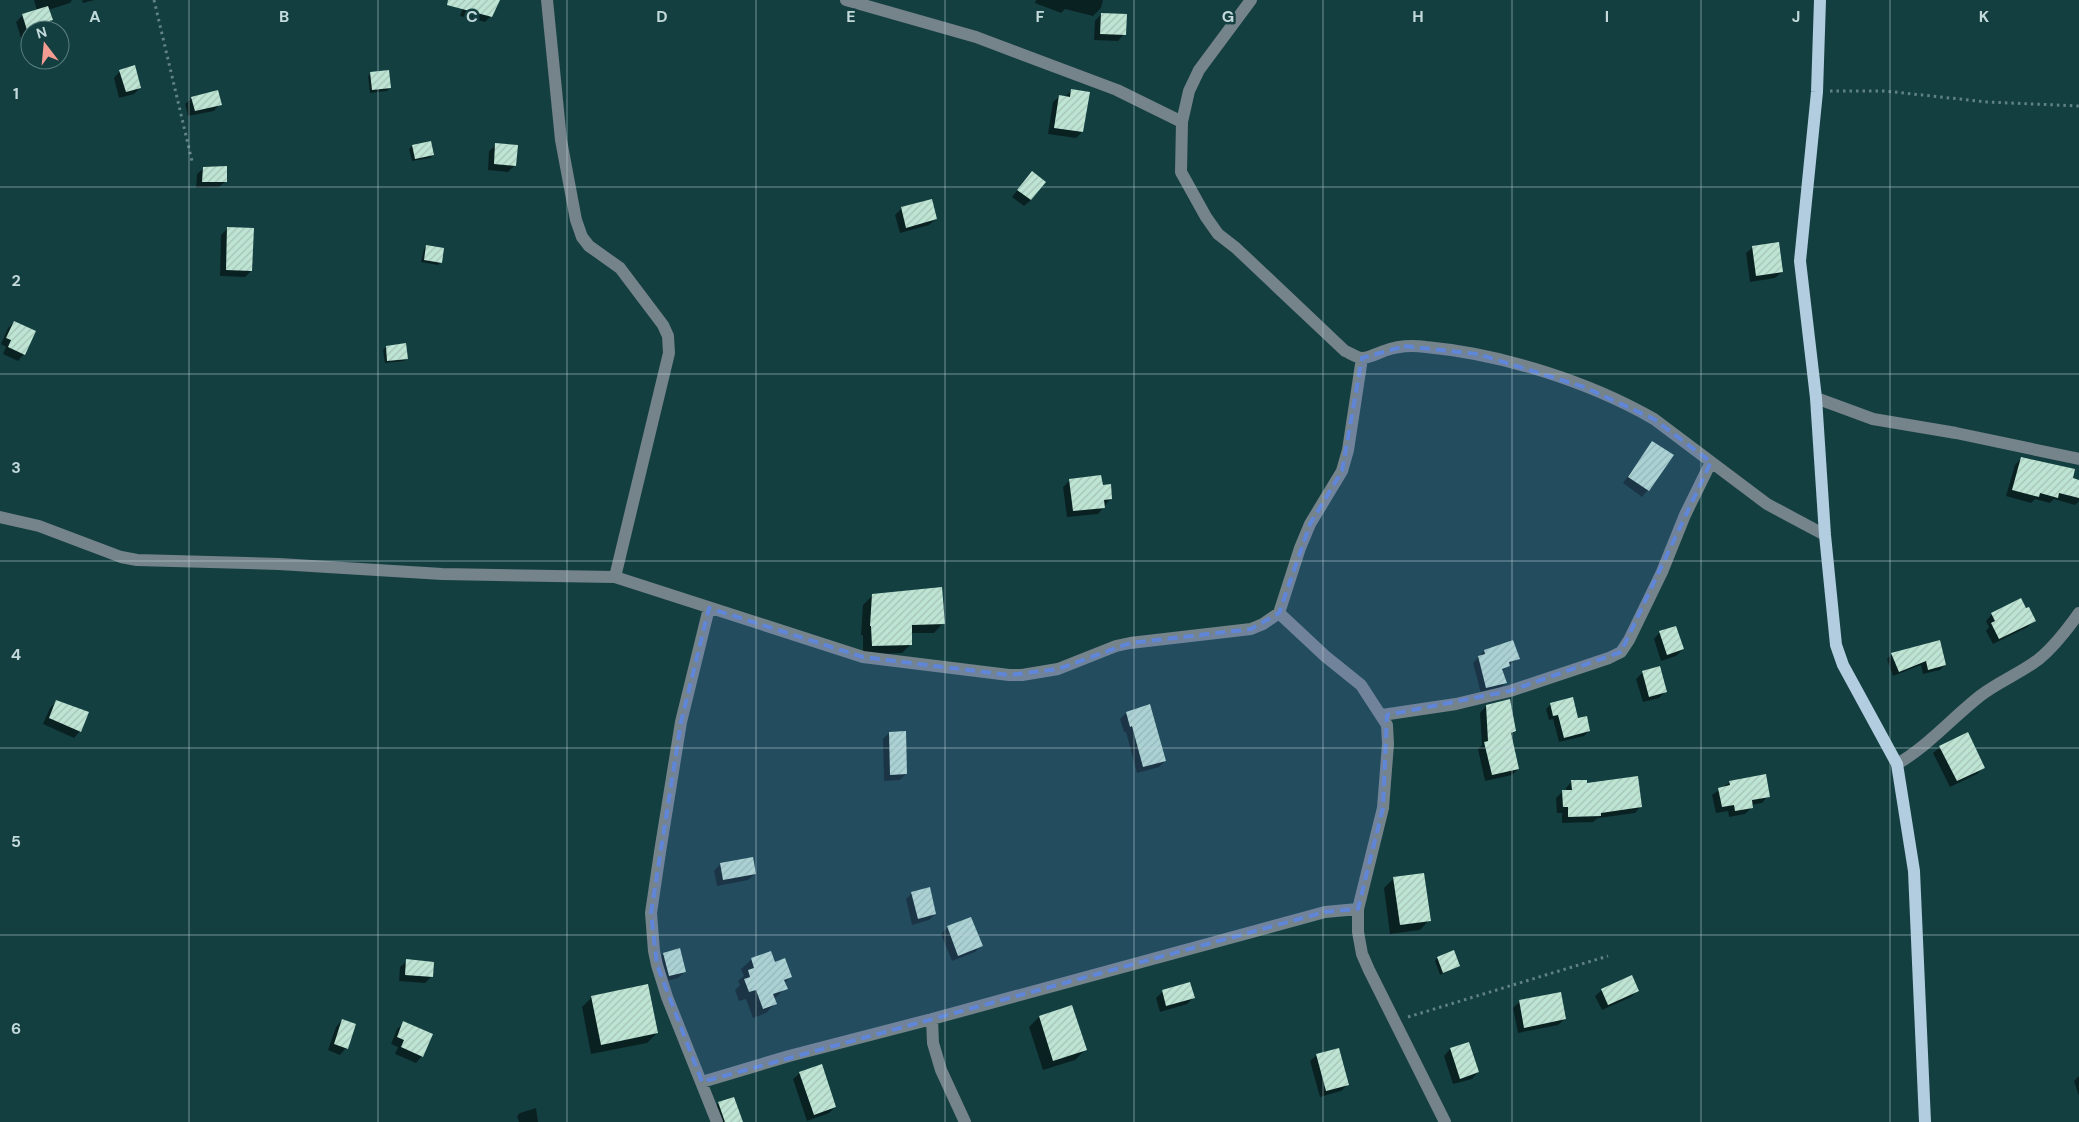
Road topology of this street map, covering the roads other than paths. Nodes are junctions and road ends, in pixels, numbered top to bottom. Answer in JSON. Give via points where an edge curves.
{"nodes":[{"id":1,"x":548,"y":0,"type":"edge"},
{"id":2,"x":846,"y":0,"type":"edge"},
{"id":3,"x":1251,"y":0,"type":"edge"},
{"id":4,"x":1820,"y":0,"type":"edge"},
{"id":5,"x":1182,"y":122,"type":"junction"},
{"id":6,"x":1362,"y":358,"type":"junction"},
{"id":7,"x":1816,"y":398,"type":"junction"},
{"id":8,"x":2079,"y":459,"type":"edge"},
{"id":9,"x":1711,"y":462,"type":"junction"},
{"id":10,"x":0,"y":517,"type":"edge"},
{"id":11,"x":1825,"y":535,"type":"junction"},
{"id":12,"x":614,"y":577,"type":"junction"},
{"id":13,"x":709,"y":608,"type":"junction"},
{"id":14,"x":1279,"y":613,"type":"junction"},
{"id":15,"x":2079,"y":613,"type":"edge"},
{"id":16,"x":1382,"y":715,"type":"junction"},
{"id":17,"x":1897,"y":764,"type":"junction"},
{"id":18,"x":1358,"y":909,"type":"junction"},
{"id":19,"x":932,"y":1019,"type":"junction"},
{"id":20,"x":702,"y":1082,"type":"junction"},
{"id":21,"x":717,"y":1122,"type":"edge"},
{"id":22,"x":965,"y":1122,"type":"edge"},
{"id":23,"x":1445,"y":1122,"type":"edge"},
{"id":24,"x":1925,"y":1122,"type":"edge"}],
"edges":[{"from":1,"to":12,"type":"street","via":[[561,140],[576,220],[589,246],[620,268],[663,325],[670,353]]},
{"from":2,"to":5,"type":"street","via":[[976,37],[1117,90]]},
{"from":3,"to":5,"type":"street","via":[[1199,70],[1189,91]]},
{"from":4,"to":7,"type":"main road","via":[[1817,92],[1800,261]]},
{"from":5,"to":6,"type":"street","via":[[1182,172],[1218,234],[1336,344]]},
{"from":6,"to":9,"type":"street","via":[[1404,346],[1424,346],[1524,365],[1636,409]]},
{"from":6,"to":14,"type":"street","via":[[1342,471],[1310,524]]},
{"from":7,"to":8,"type":"street","via":[[1873,419]]},
{"from":7,"to":11,"type":"main road"},
{"from":9,"to":11,"type":"street","via":[[1767,504]]},
{"from":9,"to":16,"type":"street","via":[[1662,572],[1621,652],[1510,691],[1456,704]]},
{"from":10,"to":12,"type":"street","via":[[39,526],[120,557],[137,560],[279,564],[442,574]]},
{"from":11,"to":17,"type":"main road","via":[[1836,645],[1842,665]]},
{"from":12,"to":13,"type":"street"},
{"from":13,"to":14,"type":"street","via":[[863,657],[1022,675],[1058,669],[1130,643],[1251,629]]},
{"from":13,"to":20,"type":"street","via":[[682,722],[652,913],[657,965]]},
{"from":14,"to":16,"type":"street","via":[[1361,684]]},
{"from":15,"to":17,"type":"street","via":[[2058,642],[2038,660],[1981,695],[1915,754]]},
{"from":16,"to":18,"type":"street","via":[[1387,725],[1388,744],[1383,808]]},
{"from":17,"to":24,"type":"main road","via":[[1914,871]]},
{"from":18,"to":19,"type":"street","via":[[1325,912]]},
{"from":18,"to":23,"type":"street","via":[[1362,954]]},
{"from":19,"to":20,"type":"street"},
{"from":19,"to":22,"type":"street","via":[[933,1044],[941,1070]]},
{"from":20,"to":21,"type":"street"}]}
